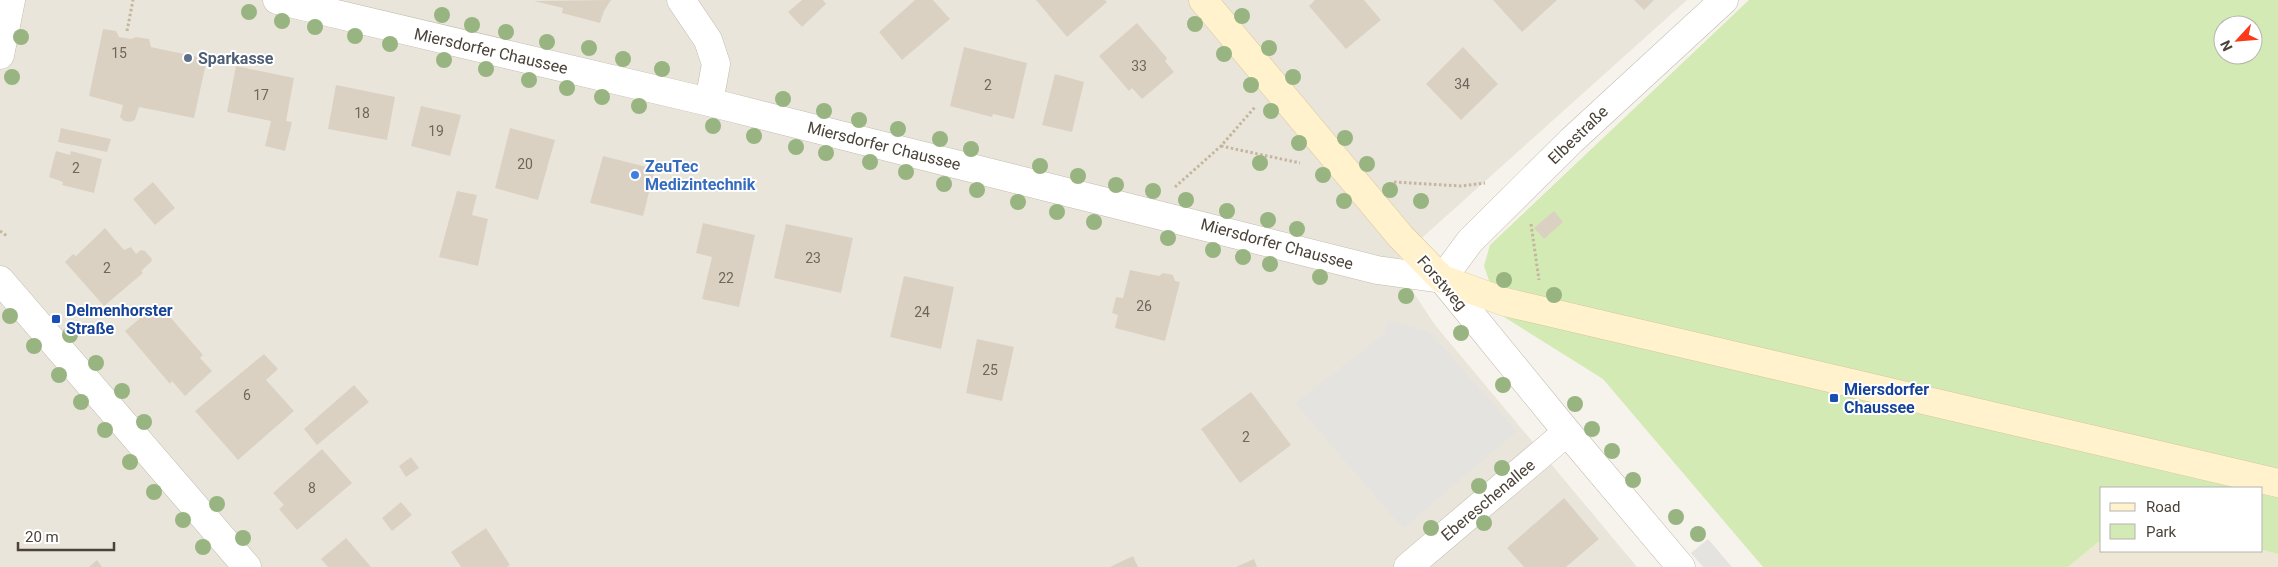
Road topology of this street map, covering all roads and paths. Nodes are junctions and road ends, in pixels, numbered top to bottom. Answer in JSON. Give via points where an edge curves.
{"nodes":[{"id":1,"x":11,"y":0,"type":"edge"},
{"id":2,"x":133,"y":0,"type":"edge"},
{"id":3,"x":277,"y":0,"type":"edge"},
{"id":4,"x":681,"y":0,"type":"edge"},
{"id":5,"x":1203,"y":0,"type":"edge"},
{"id":6,"x":1724,"y":0,"type":"edge"},
{"id":7,"x":127,"y":30,"type":"dead end"},
{"id":8,"x":0,"y":55,"type":"edge"},
{"id":9,"x":709,"y":102,"type":"junction"},
{"id":10,"x":1257,"y":104,"type":"dead end"},
{"id":11,"x":1221,"y":146,"type":"junction"},
{"id":12,"x":1300,"y":163,"type":"dead end"},
{"id":13,"x":1389,"y":181,"type":"dead end"},
{"id":14,"x":1488,"y":182,"type":"dead end"},
{"id":15,"x":1527,"y":184,"type":"junction"},
{"id":16,"x":1175,"y":188,"type":"dead end"},
{"id":17,"x":0,"y":231,"type":"edge"},
{"id":18,"x":7,"y":236,"type":"dead end"},
{"id":19,"x":1442,"y":279,"type":"junction"},
{"id":20,"x":0,"y":280,"type":"edge"},
{"id":21,"x":1542,"y":310,"type":"junction"},
{"id":22,"x":1567,"y":432,"type":"junction"},
{"id":23,"x":2278,"y":483,"type":"edge"},
{"id":24,"x":246,"y":567,"type":"edge"},
{"id":25,"x":1408,"y":567,"type":"edge"},
{"id":26,"x":1681,"y":567,"type":"edge"}],
"edges":[{"from":1,"to":8,"type":"street"},
{"from":2,"to":7,"type":"path"},
{"from":3,"to":9,"type":"street","name":"Miersdorfer Chaussee"},
{"from":4,"to":9,"type":"street","via":[[708,40],[716,64]]},
{"from":5,"to":19,"type":"main road","name":"Forstweg","via":[[1401,237]]},
{"from":6,"to":15,"type":"street","name":"Elbestraße"},
{"from":9,"to":19,"type":"street","name":"Miersdorfer Chaussee","via":[[1378,270]]},
{"from":10,"to":11,"type":"path"},
{"from":11,"to":12,"type":"path"},
{"from":11,"to":16,"type":"path"},
{"from":13,"to":14,"type":"path","via":[[1461,186]]},
{"from":15,"to":19,"type":"street","name":"Elbestraße","via":[[1470,241]]},
{"from":15,"to":21,"type":"path"},
{"from":17,"to":18,"type":"path"},
{"from":19,"to":21,"type":"main road","name":"Miersdorfer Chaussee","via":[[1505,302]]},
{"from":19,"to":22,"type":"street","name":"Forstweg"},
{"from":20,"to":24,"type":"street"},
{"from":21,"to":23,"type":"main road","name":"Miersdorfer Chaussee"},
{"from":22,"to":25,"type":"street","name":"Ebereschenallee"},
{"from":22,"to":26,"type":"street","name":"Forstweg"}]}
